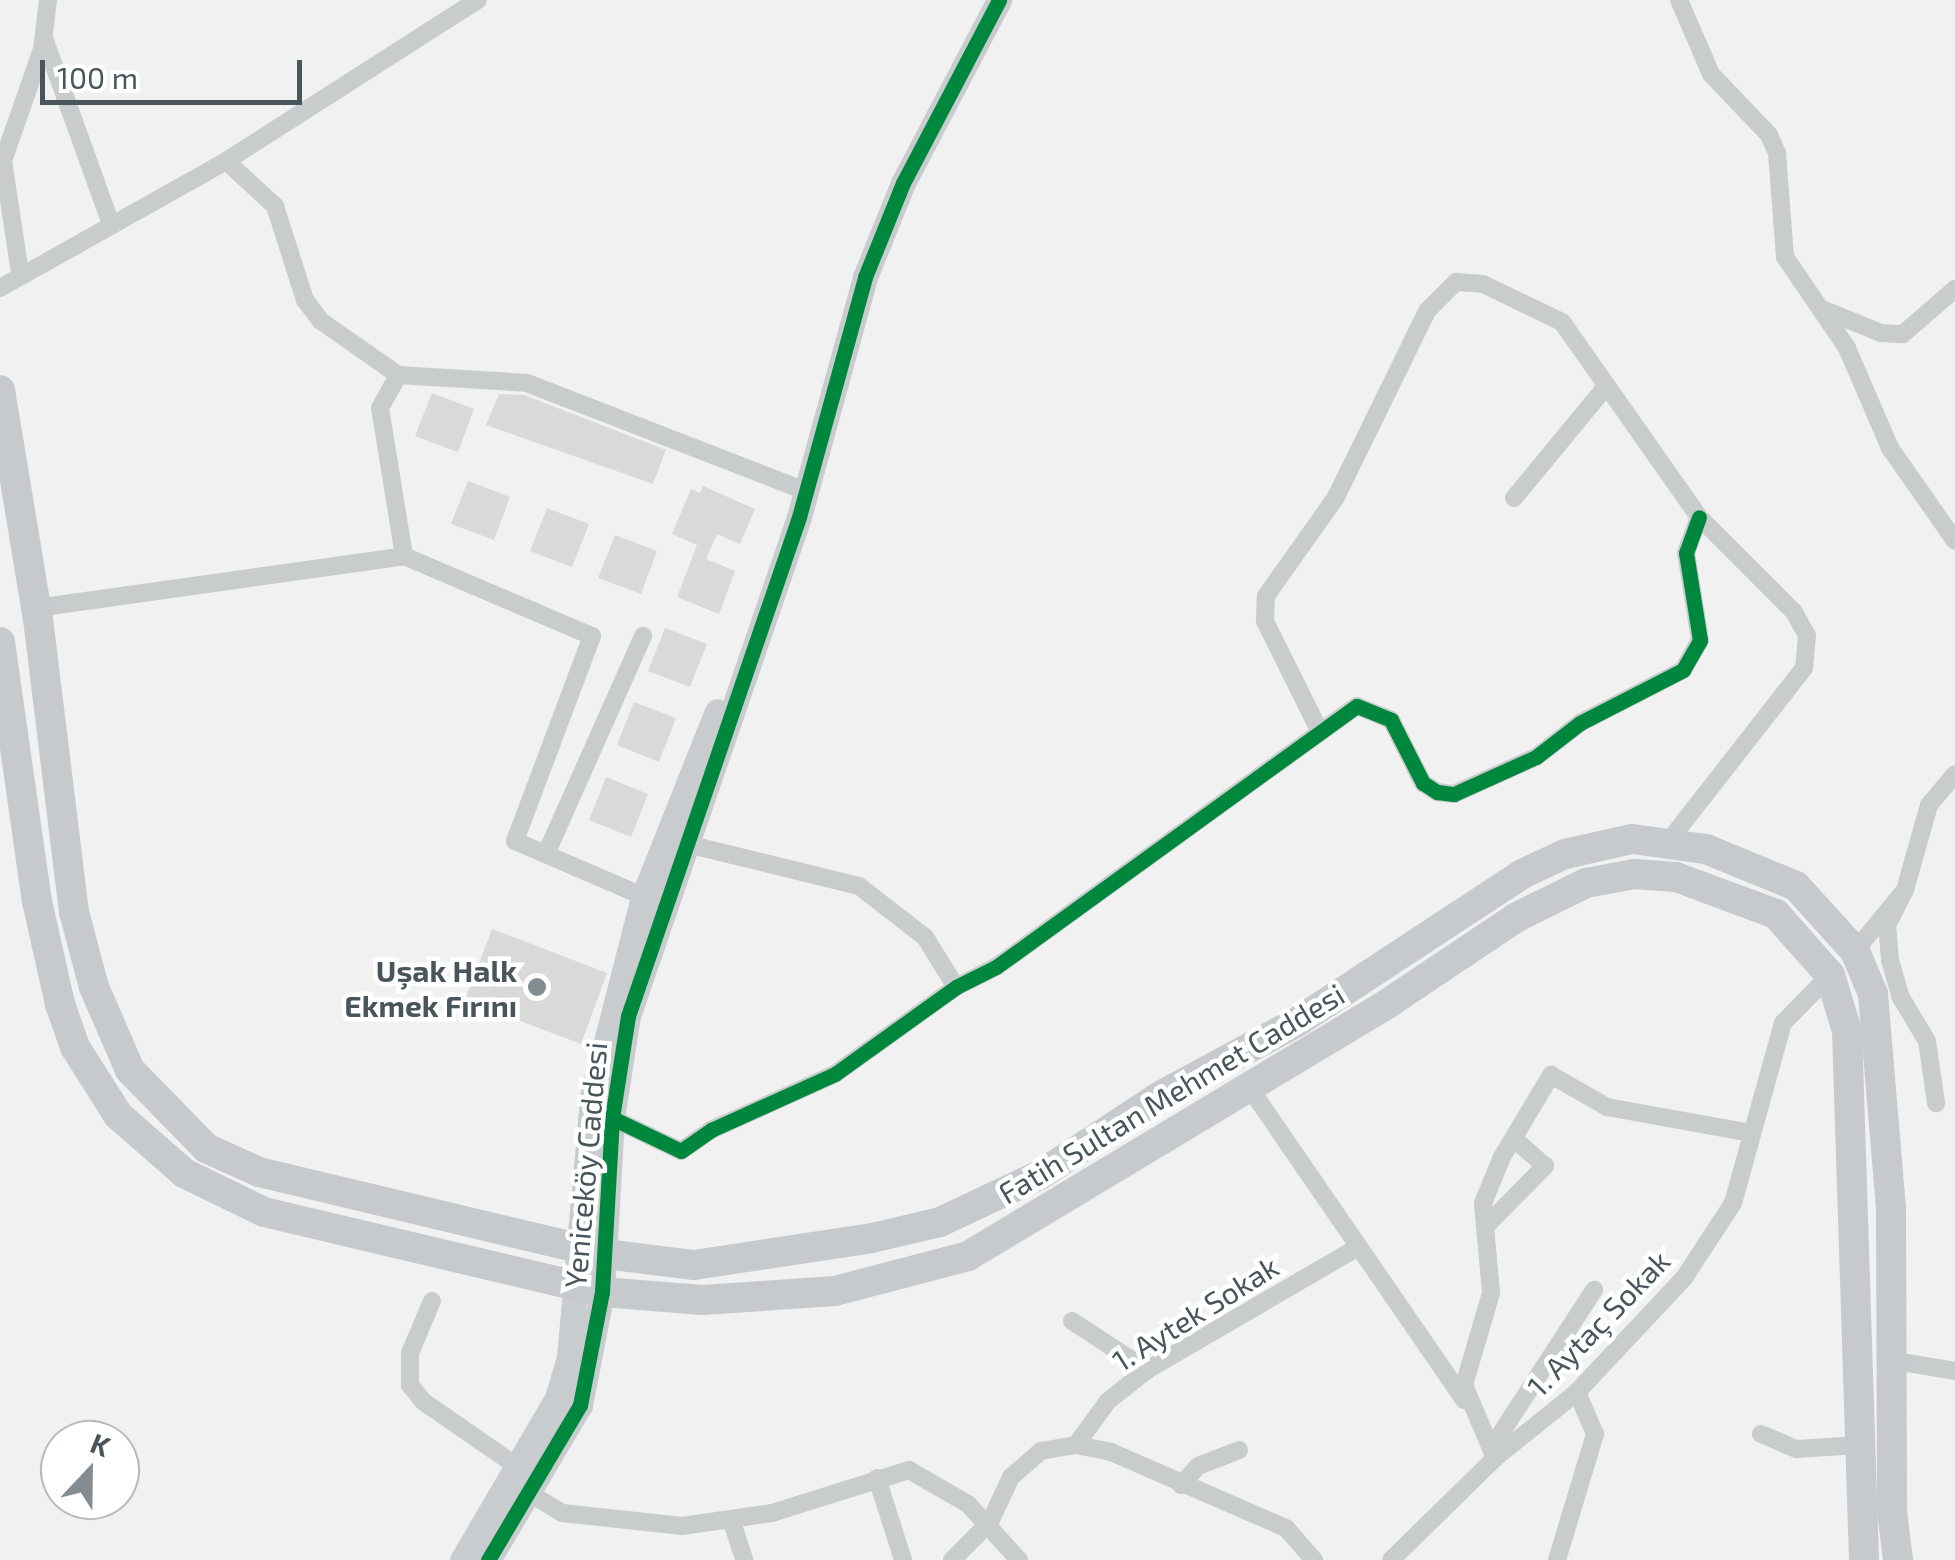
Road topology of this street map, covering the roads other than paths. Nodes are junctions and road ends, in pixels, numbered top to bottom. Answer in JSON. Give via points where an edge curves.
{"nodes":[{"id":1,"x":48,"y":0,"type":"edge"},
{"id":2,"x":478,"y":0,"type":"edge"},
{"id":3,"x":999,"y":0,"type":"edge"},
{"id":4,"x":1679,"y":0,"type":"edge"},
{"id":5,"x":44,"y":38,"type":"junction"},
{"id":6,"x":226,"y":161,"type":"junction"},
{"id":7,"x":110,"y":221,"type":"junction"},
{"id":8,"x":20,"y":273,"type":"junction"},
{"id":9,"x":0,"y":288,"type":"edge"},
{"id":10,"x":1955,"y":289,"type":"edge"},
{"id":11,"x":1818,"y":307,"type":"junction"},
{"id":12,"x":398,"y":376,"type":"junction"},
{"id":13,"x":0,"y":390,"type":"edge"},
{"id":14,"x":1604,"y":390,"type":"junction"},
{"id":15,"x":806,"y":491,"type":"junction"},
{"id":16,"x":1514,"y":498,"type":"dead end"},
{"id":17,"x":1700,"y":516,"type":"junction"},
{"id":18,"x":1955,"y":541,"type":"edge"},
{"id":19,"x":404,"y":556,"type":"junction"},
{"id":20,"x":36,"y":608,"type":"junction"},
{"id":21,"x":643,"y":636,"type":"dead end"},
{"id":22,"x":0,"y":642,"type":"edge"},
{"id":23,"x":754,"y":648,"type":"junction"},
{"id":24,"x":1319,"y":730,"type":"junction"},
{"id":25,"x":1955,"y":774,"type":"edge"},
{"id":26,"x":1669,"y":841,"type":"junction"},
{"id":27,"x":687,"y":844,"type":"junction"},
{"id":28,"x":546,"y":854,"type":"junction"},
{"id":29,"x":1905,"y":890,"type":"junction"},
{"id":30,"x":653,"y":901,"type":"junction"},
{"id":31,"x":1855,"y":952,"type":"junction"},
{"id":32,"x":1830,"y":975,"type":"junction"},
{"id":33,"x":956,"y":987,"type":"junction"},
{"id":34,"x":1250,"y":1087,"type":"junction"},
{"id":35,"x":1936,"y":1103,"type":"dead end"},
{"id":36,"x":612,"y":1118,"type":"junction"},
{"id":37,"x":1752,"y":1133,"type":"junction"},
{"id":38,"x":1514,"y":1139,"type":"junction"},
{"id":39,"x":1486,"y":1227,"type":"junction"},
{"id":40,"x":1358,"y":1247,"type":"junction"},
{"id":41,"x":590,"y":1252,"type":"junction"},
{"id":42,"x":588,"y":1289,"type":"junction"},
{"id":43,"x":1594,"y":1290,"type":"dead end"},
{"id":44,"x":432,"y":1301,"type":"dead end"},
{"id":45,"x":1072,"y":1320,"type":"dead end"},
{"id":46,"x":1890,"y":1360,"type":"junction"},
{"id":47,"x":1147,"y":1370,"type":"junction"},
{"id":48,"x":1955,"y":1371,"type":"edge"},
{"id":49,"x":1577,"y":1392,"type":"junction"},
{"id":50,"x":1467,"y":1404,"type":"junction"},
{"id":51,"x":1761,"y":1434,"type":"dead end"},
{"id":52,"x":1076,"y":1445,"type":"junction"},
{"id":53,"x":1858,"y":1445,"type":"junction"},
{"id":54,"x":1239,"y":1450,"type":"dead end"},
{"id":55,"x":1494,"y":1451,"type":"junction"},
{"id":56,"x":518,"y":1467,"type":"junction"},
{"id":57,"x":877,"y":1478,"type":"junction"},
{"id":58,"x":1181,"y":1485,"type":"junction"},
{"id":59,"x":528,"y":1494,"type":"junction"},
{"id":60,"x":732,"y":1522,"type":"junction"},
{"id":61,"x":990,"y":1522,"type":"junction"},
{"id":62,"x":462,"y":1560,"type":"edge"},
{"id":63,"x":488,"y":1560,"type":"edge"},
{"id":64,"x":744,"y":1560,"type":"edge"},
{"id":65,"x":903,"y":1560,"type":"edge"},
{"id":66,"x":952,"y":1560,"type":"edge"},
{"id":67,"x":1019,"y":1560,"type":"edge"},
{"id":68,"x":1314,"y":1560,"type":"edge"},
{"id":69,"x":1391,"y":1560,"type":"edge"},
{"id":70,"x":1557,"y":1560,"type":"edge"},
{"id":71,"x":1864,"y":1560,"type":"edge"},
{"id":72,"x":1898,"y":1560,"type":"edge"}],
"edges":[{"from":1,"to":5,"type":"street"},
{"from":2,"to":6,"type":"street"},
{"from":3,"to":15,"type":"street","via":[[903,182],[865,276]]},
{"from":4,"to":11,"type":"street","via":[[1711,74],[1769,134],[1778,164],[1785,257]]},
{"from":5,"to":7,"type":"street"},
{"from":5,"to":8,"type":"street","via":[[3,162]]},
{"from":6,"to":7,"type":"street"},
{"from":6,"to":12,"type":"street","via":[[275,206],[305,300],[321,322]]},
{"from":7,"to":8,"type":"street"},
{"from":8,"to":9,"type":"street"},
{"from":10,"to":11,"type":"street","via":[[1904,334],[1880,333]]},
{"from":11,"to":18,"type":"street","via":[[1847,348],[1890,448]]},
{"from":12,"to":15,"type":"street","via":[[526,383]]},
{"from":12,"to":19,"type":"street","via":[[380,408]]},
{"from":13,"to":20,"type":"main road","name":"Fatih Sultan Mehmet Caddesi"},
{"from":14,"to":16,"type":"street"},
{"from":14,"to":17,"type":"street"},
{"from":14,"to":24,"type":"street","via":[[1576,340],[1542,307],[1483,284],[1456,282],[1427,310],[1336,497],[1266,596],[1265,621]]},
{"from":15,"to":23,"type":"street"},
{"from":17,"to":24,"type":"street","via":[[1686,553],[1700,640],[1684,670],[1580,723],[1536,757],[1454,794],[1437,792],[1423,783],[1404,737],[1377,709],[1357,706]]},
{"from":17,"to":26,"type":"street","via":[[1794,612],[1810,654]]},
{"from":19,"to":20,"type":"street"},
{"from":19,"to":28,"type":"street","via":[[592,636],[515,841]]},
{"from":20,"to":41,"type":"main road","name":"Fatih Sultan Mehmet Caddesi","via":[[74,912],[107,1028],[165,1113],[206,1148],[259,1172]]},
{"from":21,"to":28,"type":"street"},
{"from":22,"to":42,"type":"main road","name":"Fatih Sultan Mehmet Caddesi","via":[[60,1004],[74,1047],[118,1115],[184,1173],[237,1202],[315,1228]]},
{"from":23,"to":27,"type":"street","name":"Yeniceköy Caddesi"},
{"from":23,"to":30,"type":"street","name":"Yeniceköy Caddesi","via":[[742,655],[690,771]]},
{"from":24,"to":33,"type":"street","via":[[996,968]]},
{"from":25,"to":29,"type":"street","via":[[1930,805]]},
{"from":26,"to":31,"type":"main road","name":"Fatih Sultan Mehmet Caddesi","via":[[1744,860],[1796,886]]},
{"from":26,"to":41,"type":"main road","name":"Fatih Sultan Mehmet Caddesi","via":[[1604,844],[1522,874],[1297,1022],[1162,1095],[1040,1175],[940,1222],[795,1253],[694,1265]]},
{"from":27,"to":30,"type":"street","name":"Yeniceköy Caddesi"},
{"from":27,"to":33,"type":"street","via":[[859,886],[925,937]]},
{"from":28,"to":30,"type":"street"},
{"from":29,"to":31,"type":"street"},
{"from":29,"to":35,"type":"street","via":[[1887,926],[1890,960],[1900,996],[1927,1041]]},
{"from":30,"to":36,"type":"street","name":"Yeniceköy Caddesi"},
{"from":30,"to":41,"type":"street","name":"Yeniceköy Caddesi","via":[[592,1097]]},
{"from":31,"to":32,"type":"main road"},
{"from":31,"to":46,"type":"main road","name":"Fatih Sultan Mehmet Caddesi","via":[[1880,1031],[1891,1209]]},
{"from":32,"to":34,"type":"main road","name":"Fatih Sultan Mehmet Caddesi","via":[[1776,914],[1710,886],[1634,874],[1586,883],[1517,917]]},
{"from":32,"to":37,"type":"street","name":"1. Aytaç Sokak","via":[[1783,1023]]},
{"from":32,"to":53,"type":"main road","name":"Fatih Sultan Mehmet Caddesi","via":[[1847,1031]]},
{"from":33,"to":36,"type":"street","via":[[836,1074],[681,1150]]},
{"from":34,"to":40,"type":"street"},
{"from":34,"to":42,"type":"main road","name":"Fatih Sultan Mehmet Caddesi","via":[[968,1256],[906,1276],[835,1291],[703,1300]]},
{"from":36,"to":41,"type":"street","name":"Yeniceköy Caddesi"},
{"from":37,"to":38,"type":"street","via":[[1607,1107],[1552,1075]]},
{"from":37,"to":49,"type":"street","name":"1. Aytaç Sokak","via":[[1733,1204],[1684,1278]]},
{"from":38,"to":39,"type":"street","via":[[1483,1203]]},
{"from":38,"to":39,"type":"street","via":[[1545,1166]]},
{"from":39,"to":50,"type":"street","via":[[1490,1293],[1464,1385]]},
{"from":40,"to":47,"type":"street","name":"1. Aytek Sokak"},
{"from":40,"to":50,"type":"street"},
{"from":41,"to":42,"type":"street","name":"Yeniceköy Caddesi"},
{"from":42,"to":56,"type":"street","name":"Yeniceköy Caddesi","via":[[557,1398]]},
{"from":42,"to":59,"type":"street","name":"Yeniceköy Caddesi","via":[[580,1404]]},
{"from":43,"to":55,"type":"street"},
{"from":44,"to":56,"type":"street","via":[[410,1353],[410,1384],[424,1402]]},
{"from":45,"to":47,"type":"street"},
{"from":46,"to":48,"type":"street"},
{"from":46,"to":72,"type":"main road","name":"Fatih Sultan Mehmet Caddesi"},
{"from":47,"to":52,"type":"street","name":"1. Aytek Sokak","via":[[1108,1401]]},
{"from":49,"to":55,"type":"street","name":"1. Aytaç Sokak"},
{"from":49,"to":70,"type":"street","via":[[1596,1434]]},
{"from":50,"to":55,"type":"street"},
{"from":51,"to":53,"type":"street","via":[[1797,1449]]},
{"from":52,"to":58,"type":"street","via":[[1111,1452]]},
{"from":52,"to":61,"type":"street","via":[[1041,1451],[1011,1477]]},
{"from":53,"to":71,"type":"main road","name":"Fatih Sultan Mehmet Caddesi"},
{"from":54,"to":58,"type":"street","via":[[1198,1466]]},
{"from":55,"to":69,"type":"street","name":"1. Aytaç Sokak"},
{"from":56,"to":62,"type":"street","name":"Yeniceköy Caddesi"},
{"from":57,"to":60,"type":"street"},
{"from":57,"to":61,"type":"street","via":[[910,1470],[940,1482]]},
{"from":57,"to":65,"type":"street"},
{"from":58,"to":68,"type":"street","via":[[1286,1528]]},
{"from":59,"to":60,"type":"street","via":[[562,1512],[608,1522]]},
{"from":59,"to":63,"type":"street","name":"Yeniceköy Caddesi"},
{"from":60,"to":64,"type":"street"},
{"from":61,"to":66,"type":"street"},
{"from":61,"to":67,"type":"street"}]}
